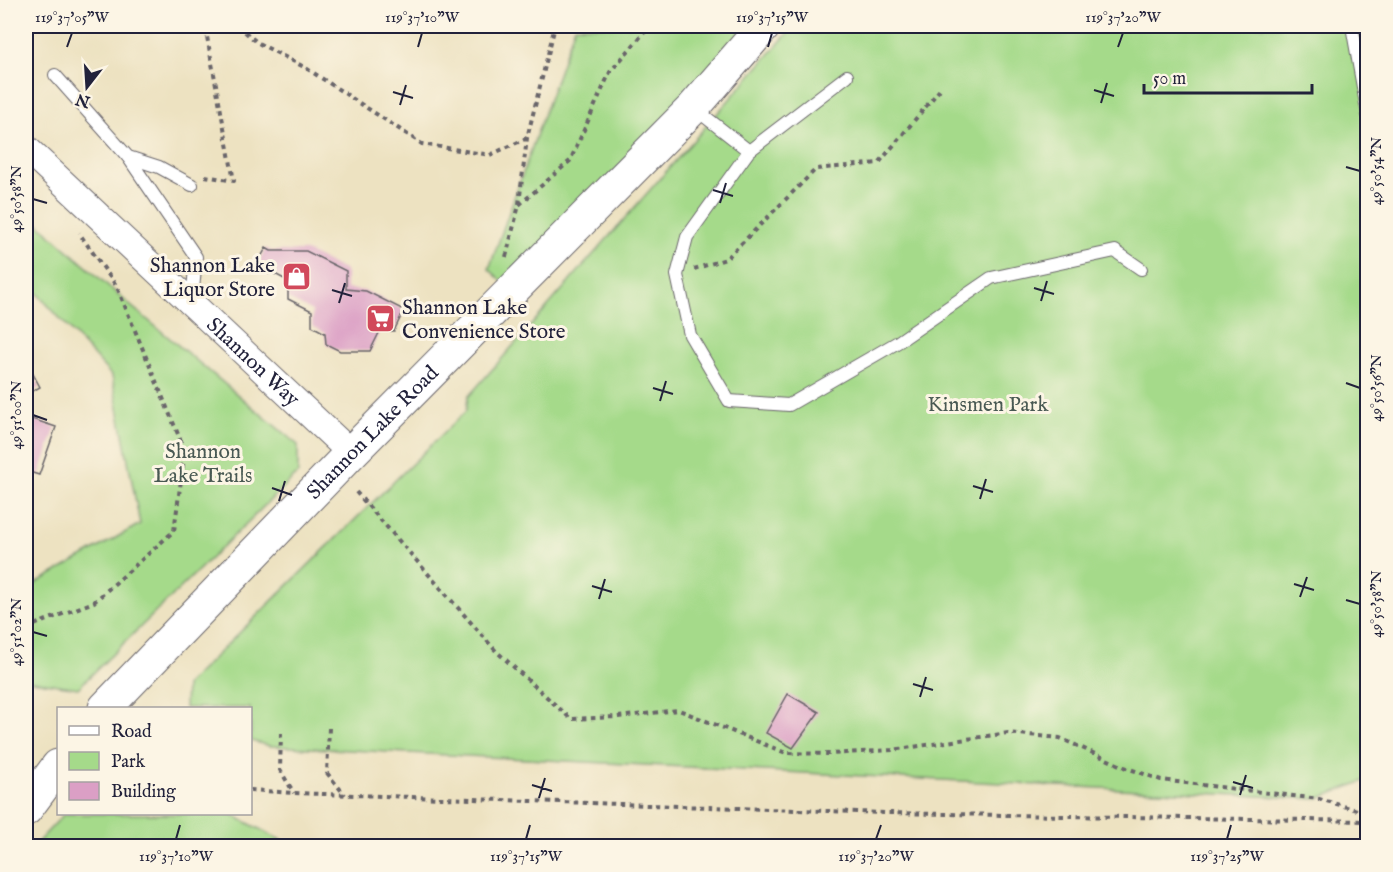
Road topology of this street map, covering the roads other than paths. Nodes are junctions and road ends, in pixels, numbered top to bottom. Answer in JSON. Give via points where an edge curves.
{"nodes":[{"id":1,"x":764,"y":26,"type":"edge"},
{"id":2,"x":1352,"y":26,"type":"edge"},
{"id":3,"x":55,"y":75,"type":"dead end"},
{"id":4,"x":847,"y":76,"type":"dead end"},
{"id":5,"x":693,"y":108,"type":"junction"},
{"id":6,"x":1368,"y":115,"type":"edge"},
{"id":7,"x":26,"y":148,"type":"edge"},
{"id":8,"x":749,"y":151,"type":"junction"},
{"id":9,"x":128,"y":157,"type":"junction"},
{"id":10,"x":192,"y":185,"type":"dead end"},
{"id":11,"x":1141,"y":269,"type":"dead end"},
{"id":12,"x":192,"y":304,"type":"junction"},
{"id":13,"x":351,"y":453,"type":"junction"},
{"id":14,"x":106,"y":707,"type":"edge"},
{"id":15,"x":57,"y":767,"type":"edge"},
{"id":16,"x":26,"y":809,"type":"edge"}],
"edges":[{"from":1,"to":5,"type":"main road","name":"Shannon Lake Road"},
{"from":2,"to":6,"type":"lane"},
{"from":3,"to":9,"type":"lane"},
{"from":4,"to":8,"type":"lane"},
{"from":5,"to":8,"type":"lane"},
{"from":5,"to":13,"type":"main road","name":"Shannon Lake Road"},
{"from":7,"to":12,"type":"street","name":"Shannon Way"},
{"from":8,"to":11,"type":"lane","via":[[687,237],[676,275],[690,334],[729,401],[789,405],[898,342],[991,278],[1116,251]]},
{"from":9,"to":10,"type":"lane","via":[[159,167]]},
{"from":9,"to":12,"type":"lane","via":[[196,257]]},
{"from":12,"to":13,"type":"street","name":"Shannon Way"},
{"from":13,"to":14,"type":"main road","name":"Shannon Lake Road"},
{"from":15,"to":16,"type":"main road"}]}
